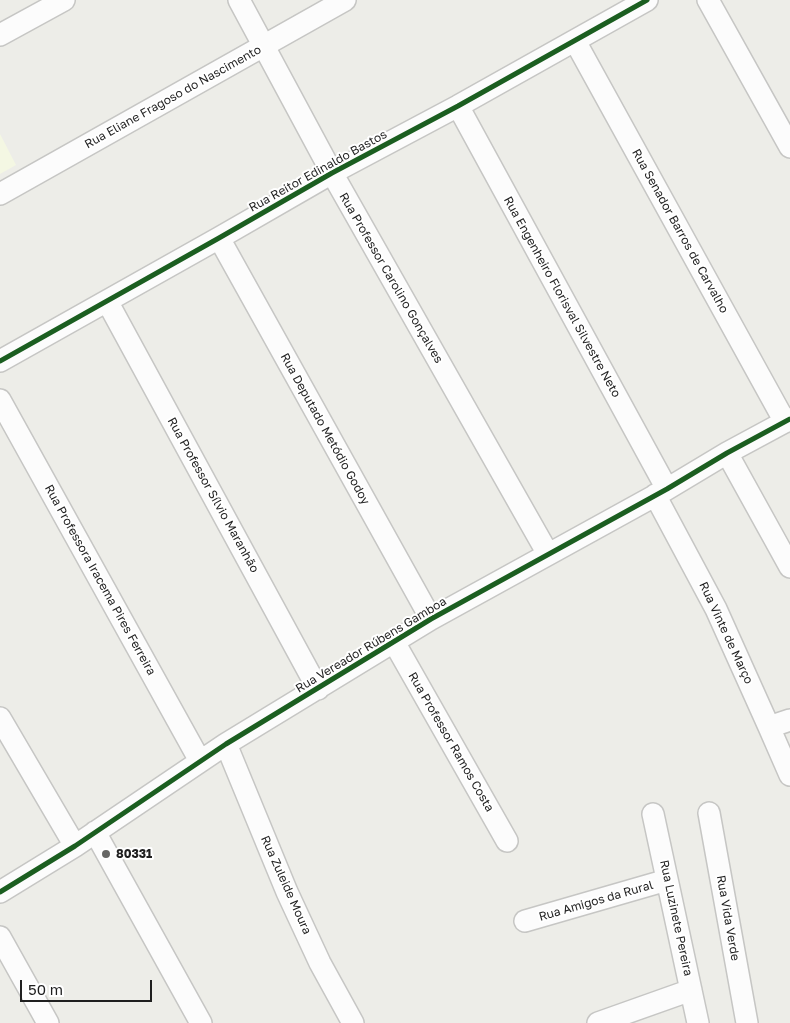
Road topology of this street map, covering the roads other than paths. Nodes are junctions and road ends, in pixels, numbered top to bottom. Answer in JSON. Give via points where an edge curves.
{"nodes":[{"id":1,"x":64,"y":0,"type":"edge"},
{"id":2,"x":239,"y":0,"type":"edge"},
{"id":3,"x":345,"y":0,"type":"edge"},
{"id":4,"x":647,"y":0,"type":"edge"},
{"id":5,"x":708,"y":0,"type":"edge"},
{"id":6,"x":0,"y":35,"type":"edge"},
{"id":7,"x":575,"y":41,"type":"junction"},
{"id":8,"x":264,"y":46,"type":"junction"},
{"id":9,"x":458,"y":106,"type":"junction"},
{"id":10,"x":790,"y":147,"type":"edge"},
{"id":11,"x":332,"y":173,"type":"junction"},
{"id":12,"x":0,"y":194,"type":"edge"},
{"id":13,"x":219,"y":238,"type":"junction"},
{"id":14,"x":107,"y":301,"type":"junction"},
{"id":15,"x":0,"y":361,"type":"edge"},
{"id":16,"x":0,"y":400,"type":"edge"},
{"id":17,"x":788,"y":420,"type":"edge"},
{"id":18,"x":727,"y":453,"type":"junction"},
{"id":19,"x":661,"y":492,"type":"junction"},
{"id":20,"x":548,"y":554,"type":"junction"},
{"id":21,"x":790,"y":567,"type":"edge"},
{"id":22,"x":430,"y":620,"type":"junction"},
{"id":23,"x":394,"y":642,"type":"junction"},
{"id":24,"x":318,"y":689,"type":"junction"},
{"id":25,"x":0,"y":718,"type":"edge"},
{"id":26,"x":790,"y":720,"type":"edge"},
{"id":27,"x":770,"y":727,"type":"junction"},
{"id":28,"x":226,"y":744,"type":"junction"},
{"id":29,"x":200,"y":760,"type":"junction"},
{"id":30,"x":790,"y":775,"type":"edge"},
{"id":31,"x":709,"y":813,"type":"dead end"},
{"id":32,"x":653,"y":814,"type":"dead end"},
{"id":33,"x":95,"y":832,"type":"junction"},
{"id":34,"x":508,"y":841,"type":"dead end"},
{"id":35,"x":75,"y":846,"type":"junction"},
{"id":36,"x":668,"y":880,"type":"junction"},
{"id":37,"x":0,"y":892,"type":"edge"},
{"id":38,"x":525,"y":921,"type":"dead end"},
{"id":39,"x":0,"y":938,"type":"edge"},
{"id":40,"x":691,"y":990,"type":"junction"},
{"id":41,"x":48,"y":1023,"type":"edge"},
{"id":42,"x":201,"y":1023,"type":"edge"},
{"id":43,"x":353,"y":1023,"type":"edge"},
{"id":44,"x":598,"y":1023,"type":"edge"},
{"id":45,"x":698,"y":1023,"type":"edge"},
{"id":46,"x":747,"y":1023,"type":"edge"}],
"edges":[{"from":1,"to":6,"type":"street"},
{"from":2,"to":8,"type":"street","name":"Rua Professor Carolino Gonçalves"},
{"from":3,"to":8,"type":"street","name":"Rua Eliane Fragoso do Nascimento"},
{"from":4,"to":7,"type":"street","name":"Rua Reitor Edinaldo Bastos"},
{"from":5,"to":10,"type":"street"},
{"from":7,"to":9,"type":"street","name":"Rua Reitor Edinaldo Bastos"},
{"from":7,"to":17,"type":"street","name":"Rua Senador Barros de Carvalho"},
{"from":8,"to":11,"type":"street","name":"Rua Professor Carolino Gonçalves"},
{"from":8,"to":12,"type":"street","name":"Rua Eliane Fragoso do Nascimento"},
{"from":9,"to":11,"type":"street","name":"Rua Reitor Edinaldo Bastos"},
{"from":9,"to":19,"type":"street","name":"Rua Engenheiro Florisval Silvestre Neto"},
{"from":11,"to":13,"type":"street","name":"Rua Reitor Edinaldo Bastos"},
{"from":11,"to":20,"type":"street","name":"Rua Professor Carolino Gonçalves"},
{"from":13,"to":14,"type":"street","name":"Rua Reitor Edinaldo Bastos"},
{"from":13,"to":22,"type":"street","name":"Rua Deputado Metódio Godoy"},
{"from":14,"to":15,"type":"street","name":"Rua Reitor Edinaldo Bastos"},
{"from":14,"to":24,"type":"street","name":"Rua Professor Sílvio Maranhão"},
{"from":16,"to":29,"type":"street","name":"Rua Professora Iracema Pires Ferreira"},
{"from":17,"to":18,"type":"street","name":"Rua Vereador Rúbens Gamboa"},
{"from":18,"to":19,"type":"street","name":"Rua Vereador Rúbens Gamboa"},
{"from":18,"to":21,"type":"street"},
{"from":19,"to":20,"type":"street","name":"Rua Vereador Rúbens Gamboa"},
{"from":19,"to":27,"type":"street","name":"Rua Vinte de Março"},
{"from":20,"to":22,"type":"street","name":"Rua Vereador Rúbens Gamboa"},
{"from":22,"to":23,"type":"street","name":"Rua Vereador Rúbens Gamboa"},
{"from":23,"to":24,"type":"street","name":"Rua Vereador Rúbens Gamboa"},
{"from":23,"to":34,"type":"street","name":"Rua Professor Ramos Costa"},
{"from":24,"to":28,"type":"street","name":"Rua Vereador Rúbens Gamboa"},
{"from":25,"to":35,"type":"street"},
{"from":26,"to":27,"type":"street"},
{"from":27,"to":30,"type":"street","name":"Rua Vinte de Março"},
{"from":28,"to":29,"type":"street","name":"Rua Vereador Rúbens Gamboa"},
{"from":28,"to":43,"type":"street","name":"Rua Zuleide Moura","via":[[287,892]]},
{"from":29,"to":33,"type":"street","name":"Rua Vereador Rúbens Gamboa"},
{"from":31,"to":46,"type":"street","name":"Rua Vida Verde"},
{"from":32,"to":36,"type":"street","name":"Rua Luzinete Pereira"},
{"from":33,"to":35,"type":"street","name":"Rua Vereador Rúbens Gamboa"},
{"from":33,"to":42,"type":"street"},
{"from":35,"to":37,"type":"street","name":"Rua Vereador Rúbens Gamboa"},
{"from":36,"to":38,"type":"street","name":"Rua Amigos da Rural"},
{"from":36,"to":40,"type":"street","name":"Rua Luzinete Pereira"},
{"from":39,"to":41,"type":"street"},
{"from":40,"to":44,"type":"street"},
{"from":40,"to":45,"type":"street","name":"Rua Luzinete Pereira"}]}
